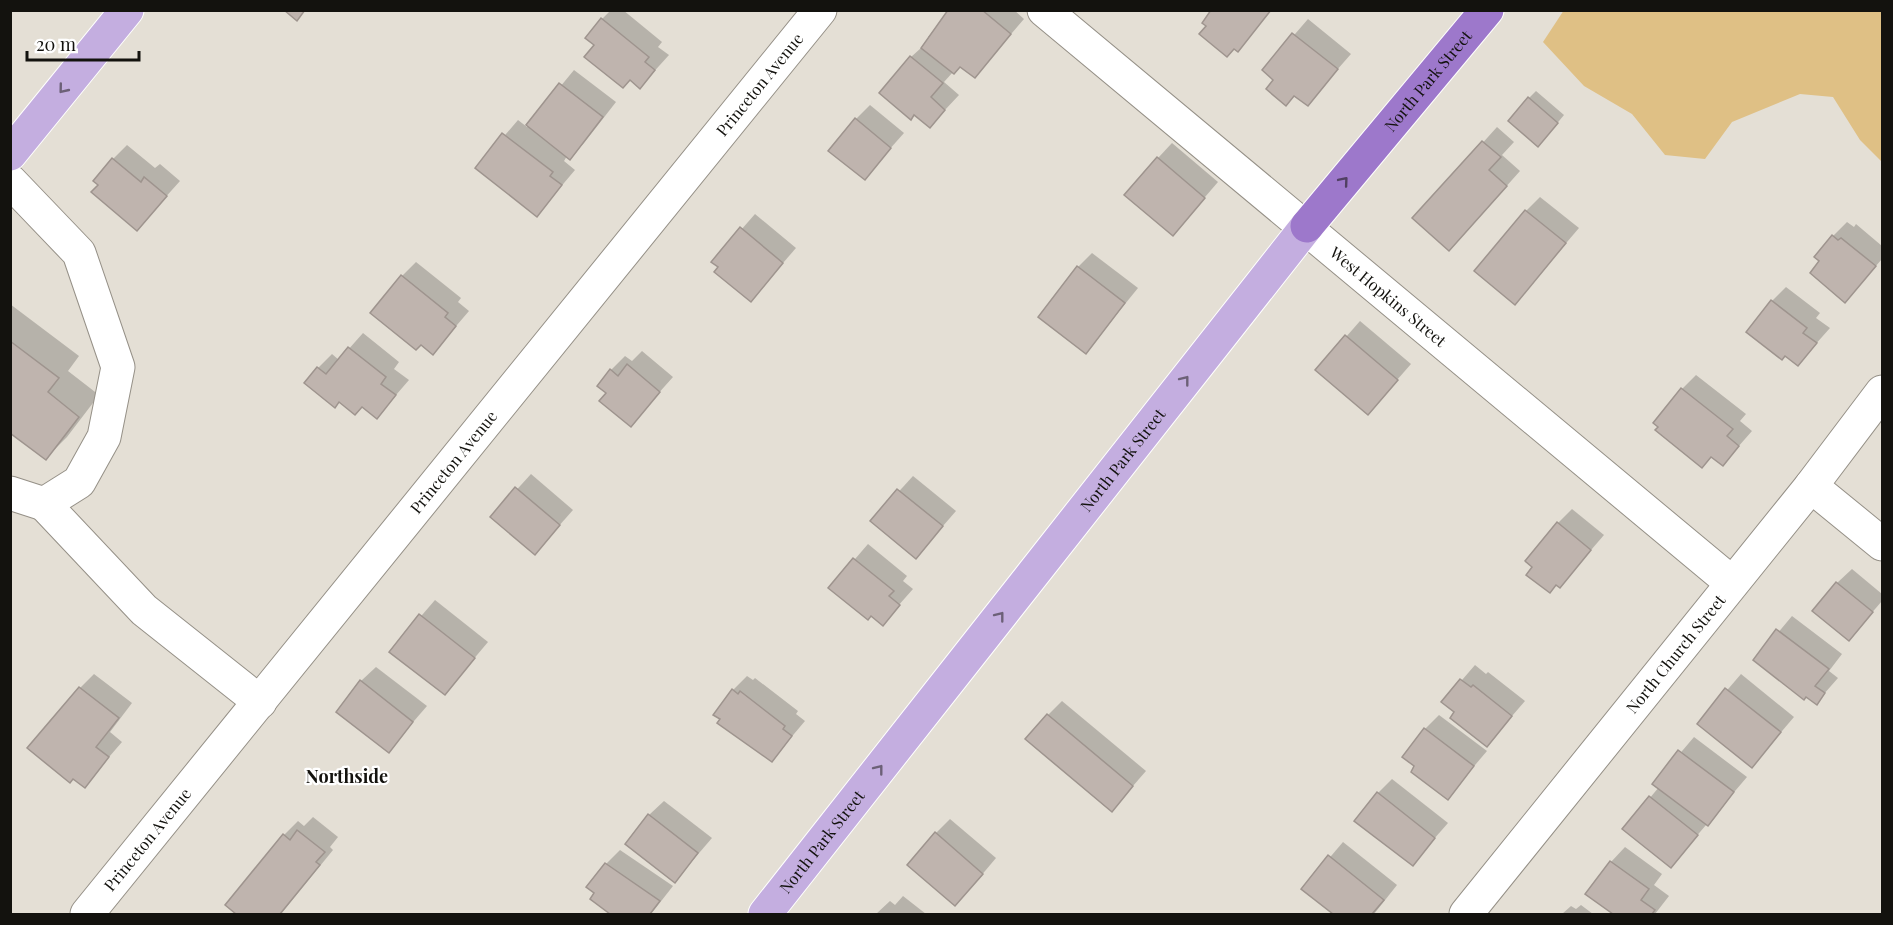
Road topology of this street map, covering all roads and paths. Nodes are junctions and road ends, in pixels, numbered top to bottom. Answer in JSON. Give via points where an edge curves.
{"nodes":[{"id":1,"x":126,"y":10,"type":"edge"},
{"id":2,"x":820,"y":10,"type":"edge"},
{"id":3,"x":1044,"y":10,"type":"edge"},
{"id":4,"x":1487,"y":10,"type":"edge"},
{"id":5,"x":10,"y":154,"type":"edge"},
{"id":6,"x":10,"y":181,"type":"edge"},
{"id":7,"x":1307,"y":226,"type":"junction"},
{"id":8,"x":1882,"y":392,"type":"edge"},
{"id":9,"x":1811,"y":486,"type":"junction"},
{"id":10,"x":10,"y":493,"type":"edge"},
{"id":11,"x":44,"y":504,"type":"junction"},
{"id":12,"x":1882,"y":544,"type":"edge"},
{"id":13,"x":1732,"y":583,"type":"junction"},
{"id":14,"x":260,"y":702,"type":"junction"},
{"id":15,"x":87,"y":915,"type":"edge"},
{"id":16,"x":765,"y":915,"type":"edge"},
{"id":17,"x":1466,"y":915,"type":"edge"}],
"edges":[{"from":1,"to":5,"type":"main road","one_way":true},
{"from":2,"to":14,"type":"street","name":"Princeton Avenue"},
{"from":3,"to":7,"type":"street","name":"West Hopkins Street"},
{"from":7,"to":4,"type":"highway","name":"North Park Street","one_way":true},
{"from":6,"to":11,"type":"street","via":[[79,253],[118,367],[104,437],[79,482]]},
{"from":7,"to":13,"type":"street","name":"West Hopkins Street"},
{"from":16,"to":7,"type":"main road","name":"North Park Street","one_way":true},
{"from":8,"to":9,"type":"street","name":"North Church Street"},
{"from":9,"to":12,"type":"street"},
{"from":9,"to":13,"type":"street","name":"North Church Street"},
{"from":10,"to":11,"type":"street"},
{"from":11,"to":14,"type":"street","via":[[144,609]]},
{"from":13,"to":17,"type":"street","name":"North Church Street"},
{"from":14,"to":15,"type":"street","name":"Princeton Avenue"}]}
